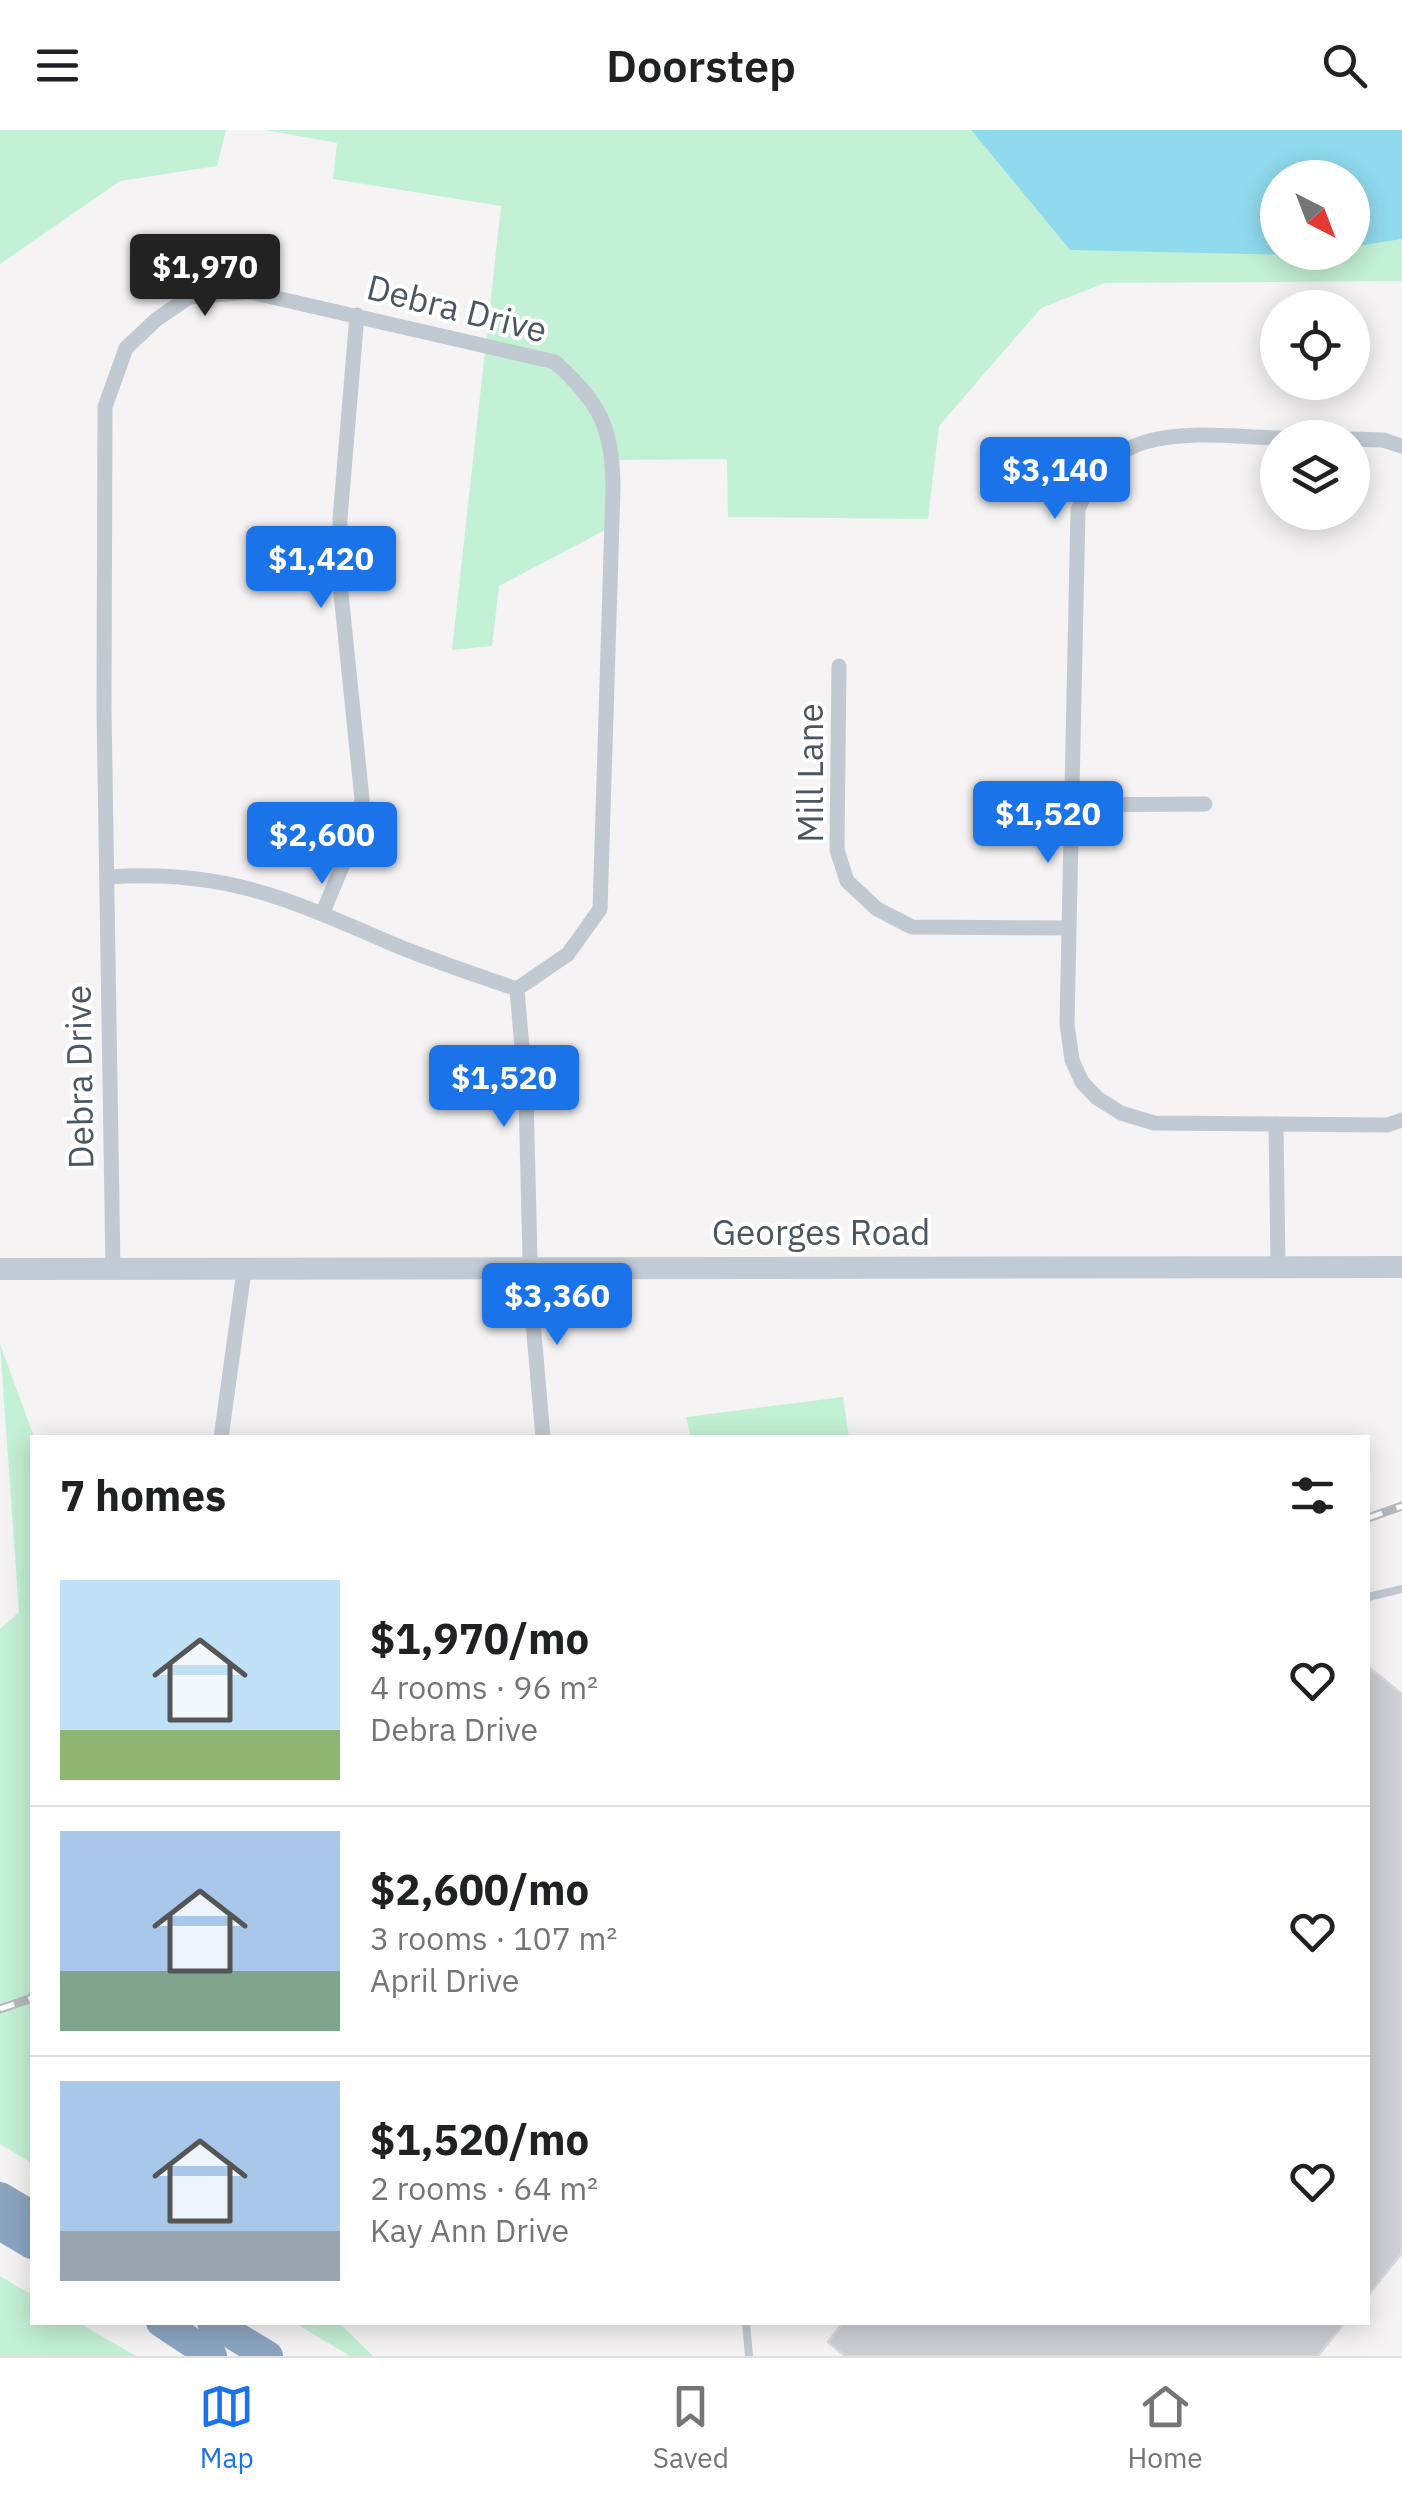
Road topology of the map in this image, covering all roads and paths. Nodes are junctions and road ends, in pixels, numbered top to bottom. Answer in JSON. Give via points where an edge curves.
{"nodes":[{"id":1,"x":357,"y":314,"type":"junction"},
{"id":2,"x":1260,"y":438,"type":"edge"},
{"id":3,"x":1370,"y":440,"type":"edge"},
{"id":4,"x":1402,"y":446,"type":"edge"},
{"id":5,"x":840,"y":666,"type":"dead end"},
{"id":6,"x":1205,"y":804,"type":"dead end"},
{"id":7,"x":1072,"y":805,"type":"junction"},
{"id":8,"x":109,"y":877,"type":"junction"},
{"id":9,"x":323,"y":912,"type":"junction"},
{"id":10,"x":1069,"y":928,"type":"junction"},
{"id":11,"x":517,"y":989,"type":"junction"},
{"id":12,"x":1402,"y":1120,"type":"edge"},
{"id":13,"x":1276,"y":1124,"type":"junction"},
{"id":14,"x":1278,"y":1266,"type":"junction"},
{"id":15,"x":1402,"y":1267,"type":"edge"},
{"id":16,"x":530,"y":1268,"type":"junction"},
{"id":17,"x":113,"y":1269,"type":"junction"},
{"id":18,"x":0,"y":1270,"type":"edge"},
{"id":19,"x":244,"y":1272,"type":"junction"},
{"id":20,"x":222,"y":1435,"type":"edge"},
{"id":21,"x":543,"y":1435,"type":"edge"},
{"id":22,"x":1402,"y":1589,"type":"edge"},
{"id":23,"x":1370,"y":1597,"type":"edge"},
{"id":24,"x":0,"y":2196,"type":"edge"},
{"id":25,"x":30,"y":2215,"type":"edge"},
{"id":26,"x":0,"y":2224,"type":"edge"},
{"id":27,"x":30,"y":2243,"type":"edge"},
{"id":28,"x":166,"y":2325,"type":"edge"},
{"id":29,"x":217,"y":2325,"type":"edge"},
{"id":30,"x":746,"y":2325,"type":"edge"},
{"id":31,"x":212,"y":2356,"type":"edge"},
{"id":32,"x":268,"y":2356,"type":"edge"},
{"id":33,"x":749,"y":2356,"type":"edge"}],
"edges":[{"from":1,"to":8,"type":"street","name":"Debra Drive","via":[[250,292],[190,298],[126,348],[105,407]]},
{"from":1,"to":9,"type":"street","via":[[340,568],[362,798],[356,834]]},
{"from":1,"to":11,"type":"street","name":"Debra Drive","via":[[555,362],[588,392],[612,448],[600,910],[568,954]]},
{"from":2,"to":7,"type":"street","via":[[1165,436],[1140,442],[1087,484],[1078,510]]},
{"from":3,"to":4,"type":"street"},
{"from":5,"to":10,"type":"street","name":"Mill Lane","via":[[837,850],[848,881],[877,909],[912,927]]},
{"from":6,"to":7,"type":"street"},
{"from":7,"to":10,"type":"street"},
{"from":8,"to":9,"type":"street","via":[[171,874],[233,882]]},
{"from":8,"to":17,"type":"street","name":"Debra Drive"},
{"from":9,"to":11,"type":"street"},
{"from":10,"to":13,"type":"street","via":[[1072,1060],[1097,1098],[1154,1124]]},
{"from":11,"to":16,"type":"street"},
{"from":12,"to":13,"type":"street"},
{"from":13,"to":14,"type":"street"},
{"from":14,"to":15,"type":"street","name":"Georges Road"},
{"from":14,"to":16,"type":"street","name":"Georges Road"},
{"from":16,"to":19,"type":"street","name":"Georges Road"},
{"from":16,"to":21,"type":"street"},
{"from":17,"to":18,"type":"street","name":"Georges Road"},
{"from":17,"to":19,"type":"street","name":"Georges Road"},
{"from":19,"to":20,"type":"street"},
{"from":22,"to":23,"type":"lane"},
{"from":24,"to":25,"type":"highway"},
{"from":26,"to":27,"type":"highway"},
{"from":28,"to":31,"type":"highway"},
{"from":29,"to":32,"type":"highway"},
{"from":30,"to":33,"type":"lane"}]}
